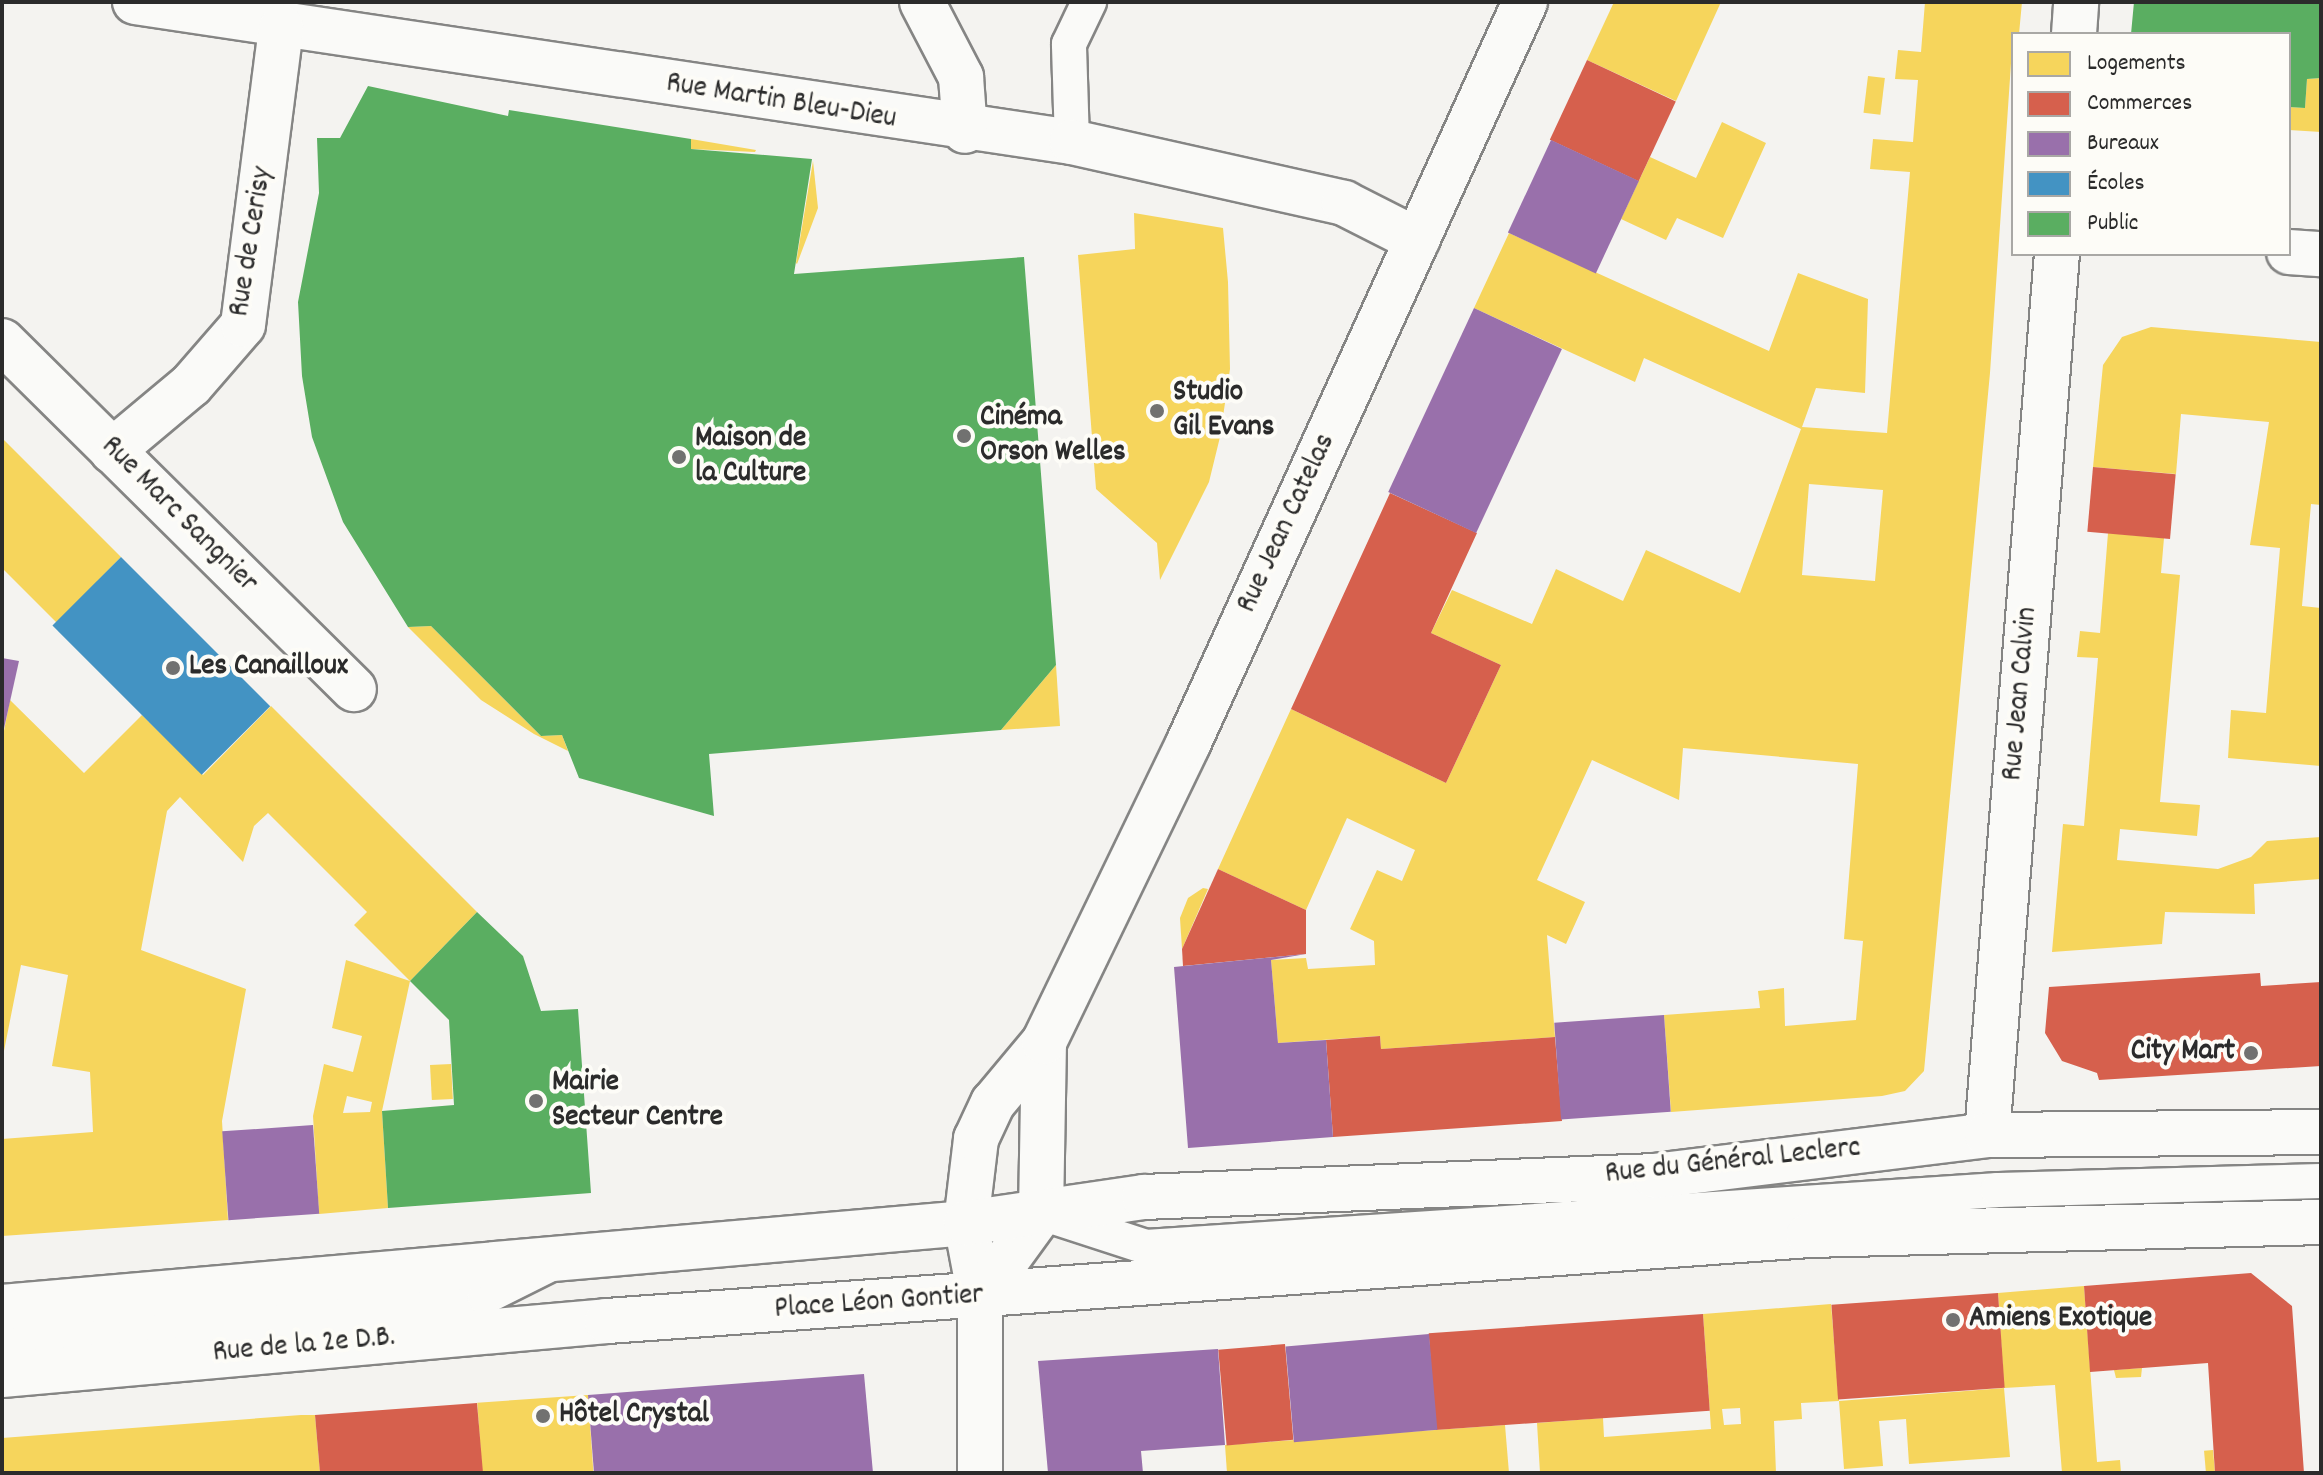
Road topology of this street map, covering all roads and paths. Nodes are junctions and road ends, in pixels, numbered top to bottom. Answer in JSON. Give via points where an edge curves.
{"nodes":[{"id":1,"x":135,"y":2,"type":"edge"},
{"id":2,"x":922,"y":2,"type":"edge"},
{"id":3,"x":1089,"y":2,"type":"edge"},
{"id":4,"x":1525,"y":2,"type":"edge"},
{"id":5,"x":2076,"y":2,"type":"edge"},
{"id":6,"x":281,"y":27,"type":"junction"},
{"id":7,"x":2074,"y":32,"type":"edge"},
{"id":8,"x":965,"y":131,"type":"junction"},
{"id":9,"x":1072,"y":142,"type":"junction"},
{"id":10,"x":1417,"y":240,"type":"junction"},
{"id":11,"x":2291,"y":252,"type":"edge"},
{"id":12,"x":2321,"y":254,"type":"edge"},
{"id":13,"x":2057,"y":256,"type":"edge"},
{"id":14,"x":2,"y":341,"type":"edge"},
{"id":15,"x":112,"y":451,"type":"junction"},
{"id":16,"x":354,"y":689,"type":"dead end"},
{"id":17,"x":1044,"y":1042,"type":"junction"},
{"id":18,"x":2321,"y":1132,"type":"edge"},
{"id":19,"x":1987,"y":1135,"type":"junction"},
{"id":20,"x":2321,"y":1181,"type":"edge"},
{"id":21,"x":1041,"y":1213,"type":"junction"},
{"id":22,"x":2321,"y":1222,"type":"edge"},
{"id":23,"x":966,"y":1223,"type":"junction"},
{"id":24,"x":566,"y":1257,"type":"junction"},
{"id":25,"x":980,"y":1297,"type":"junction"},
{"id":26,"x":2,"y":1307,"type":"edge"},
{"id":27,"x":607,"y":1321,"type":"joint"},
{"id":28,"x":2,"y":1341,"type":"edge"},
{"id":29,"x":2,"y":1375,"type":"edge"},
{"id":30,"x":980,"y":1473,"type":"edge"}],
"edges":[{"from":1,"to":6,"type":"street","name":"Rue Martin Bleu-Dieu"},
{"from":2,"to":8,"type":"street","via":[[961,77]]},
{"from":3,"to":9,"type":"lane","via":[[1069,44]]},
{"from":4,"to":10,"type":"street","name":"Rue Jean Catelas"},
{"from":5,"to":7,"type":"street"},
{"from":6,"to":8,"type":"street","name":"Rue Martin Bleu-Dieu"},
{"from":6,"to":15,"type":"street","name":"Rue de Cerisy","via":[[243,325],[191,385]]},
{"from":8,"to":9,"type":"street","name":"Rue Martin Bleu-Dieu"},
{"from":9,"to":10,"type":"street","name":"Rue Martin Bleu-Dieu","via":[[1344,203]]},
{"from":10,"to":17,"type":"street","name":"Rue Jean Catelas"},
{"from":11,"to":12,"type":"street"},
{"from":13,"to":19,"type":"street","name":"Rue Jean Calvin"},
{"from":14,"to":15,"type":"street","name":"Rue Marc Sangnier"},
{"from":15,"to":16,"type":"street","name":"Rue Marc Sangnier"},
{"from":17,"to":21,"type":"street"},
{"from":17,"to":23,"type":"street","via":[[993,1103],[976,1139]]},
{"from":18,"to":19,"type":"street","name":"Rue du Général Leclerc"},
{"from":19,"to":21,"type":"street","name":"Rue du Général Leclerc","via":[[1655,1176],[1144,1197]]},
{"from":20,"to":21,"type":"lane","via":[[1982,1191],[1146,1247]]},
{"from":21,"to":23,"type":"street"},
{"from":21,"to":25,"type":"street"},
{"from":22,"to":25,"type":"street","name":"Place Léon Gontier","via":[[1809,1235]]},
{"from":23,"to":24,"type":"street"},
{"from":23,"to":25,"type":"street"},
{"from":24,"to":26,"type":"street"},
{"from":24,"to":28,"type":"lane","via":[[485,1297]]},
{"from":25,"to":27,"type":"street","name":"Place Léon Gontier"},
{"from":25,"to":30,"type":"street"},
{"from":27,"to":29,"type":"street","name":"Rue de la 2e D.B."}]}
